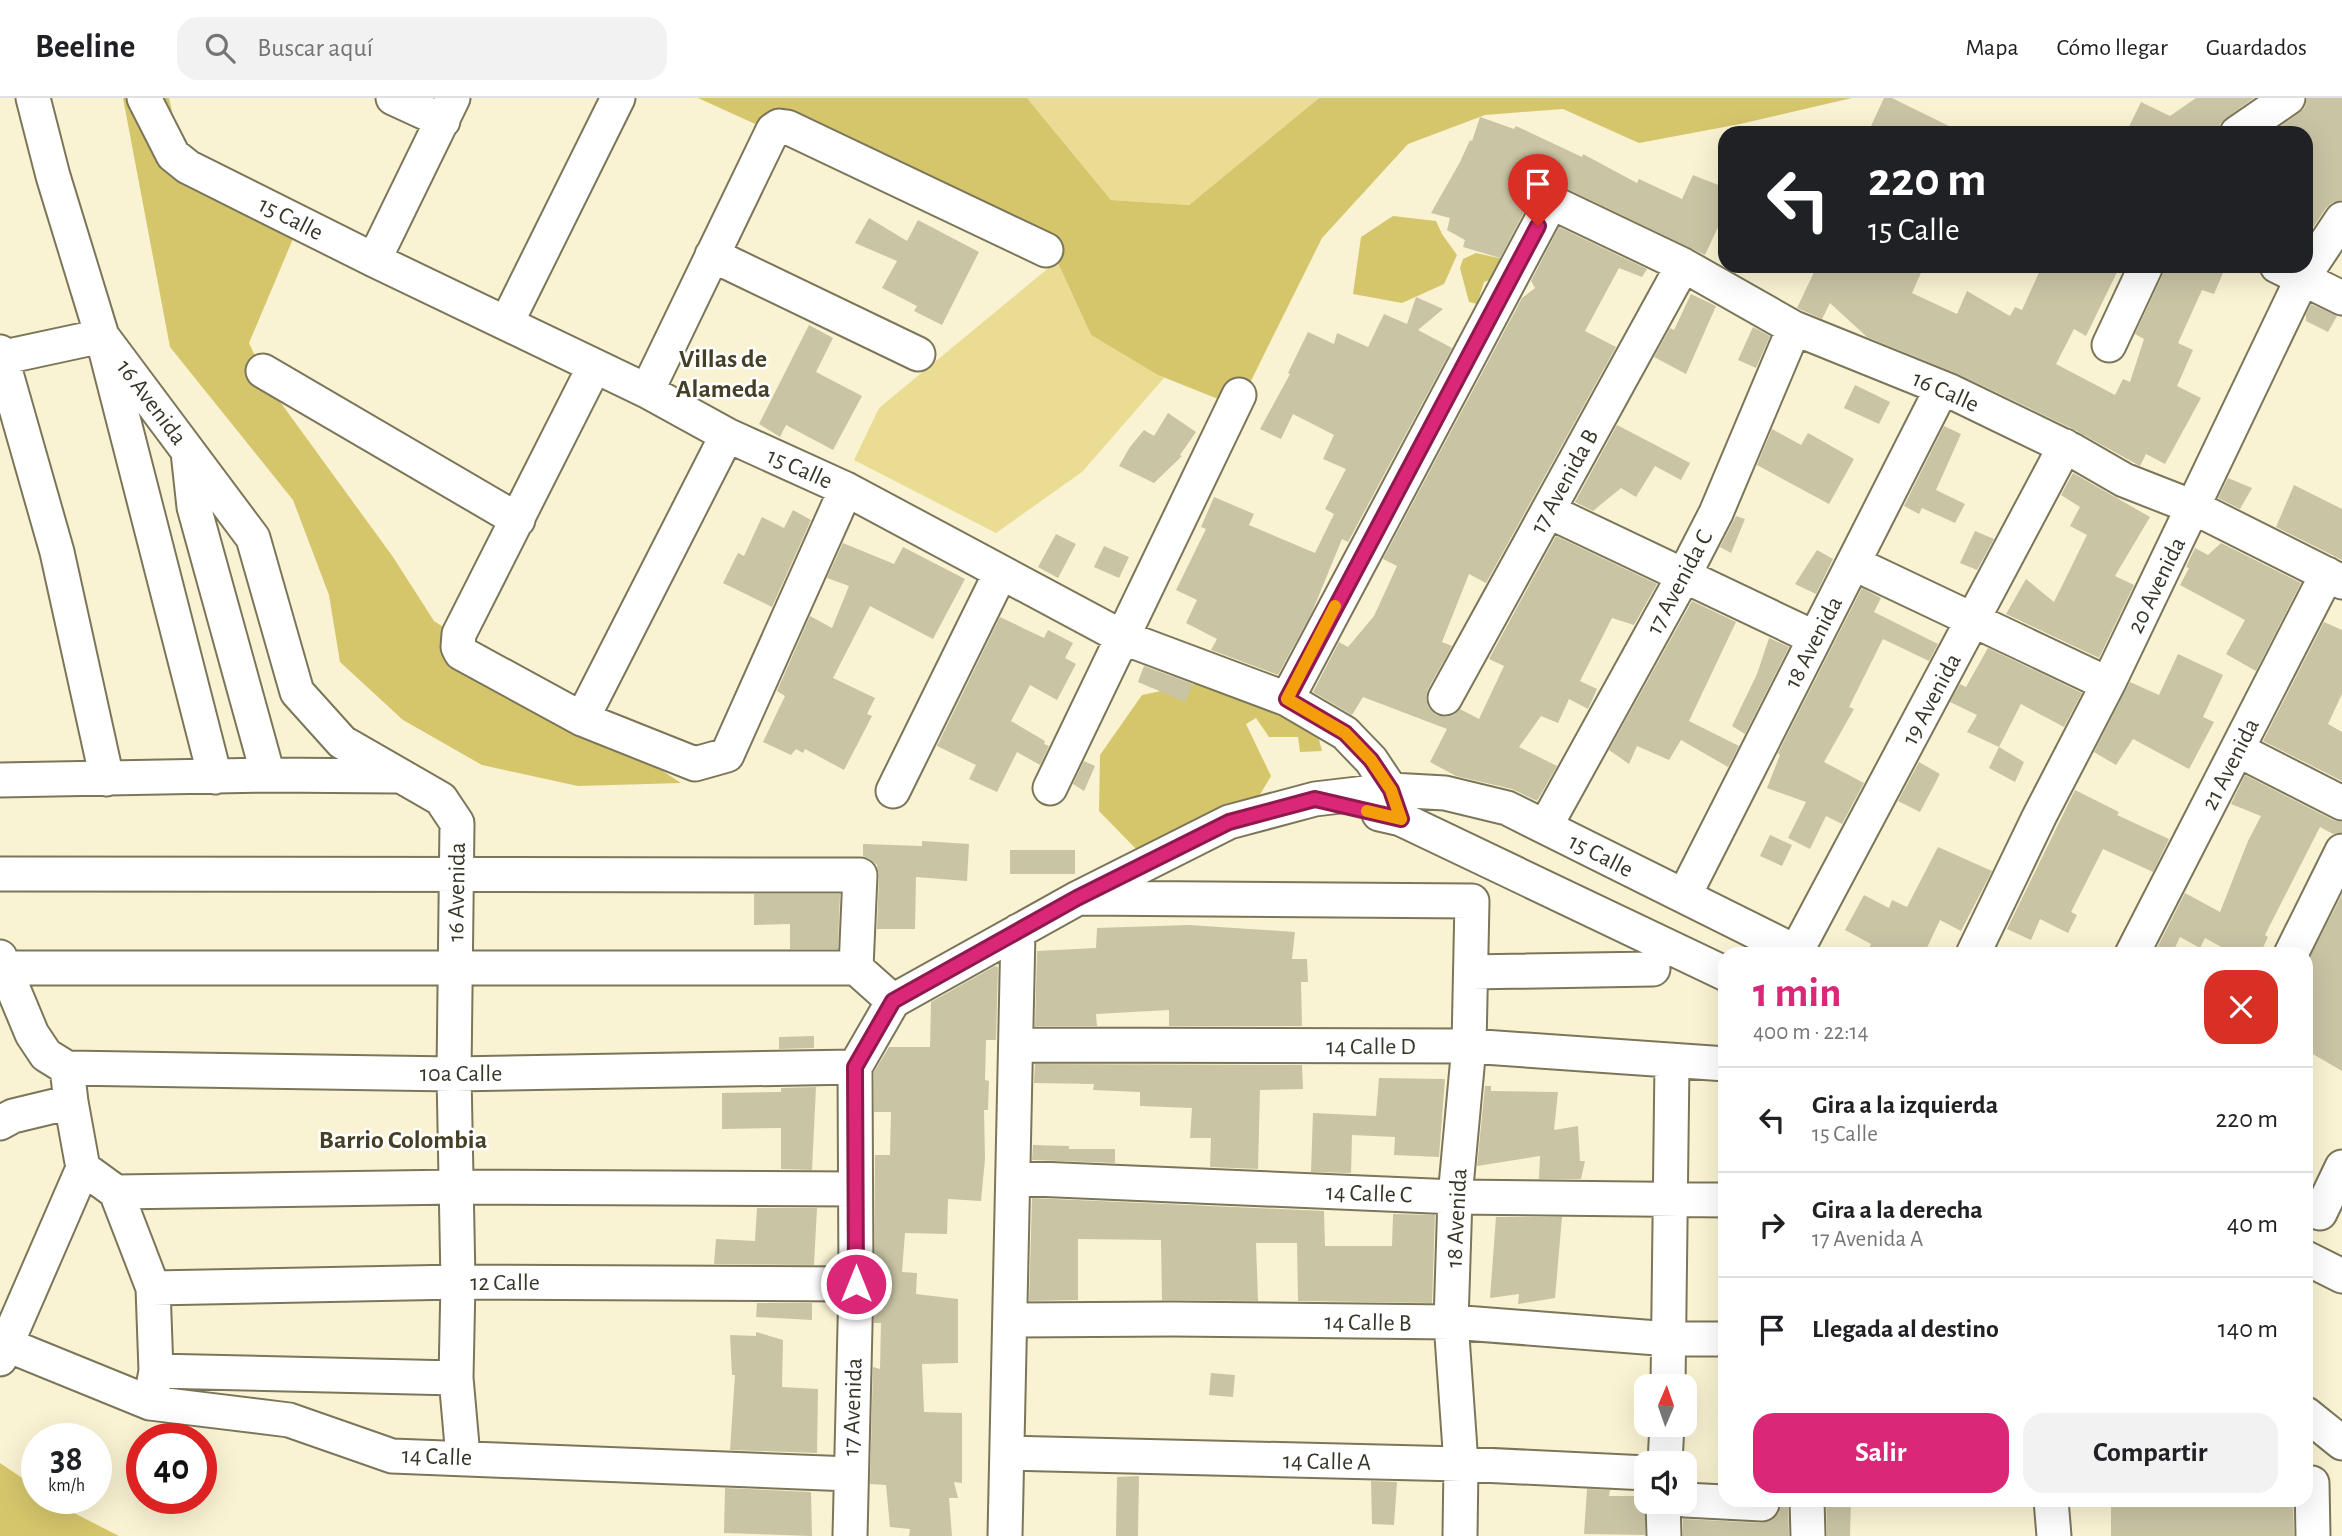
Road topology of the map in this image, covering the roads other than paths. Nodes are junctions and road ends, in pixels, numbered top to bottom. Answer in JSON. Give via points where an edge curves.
{"nodes":[{"id":1,"x":33,"y":98,"type":"edge"},
{"id":2,"x":144,"y":98,"type":"edge"},
{"id":3,"x":393,"y":98,"type":"edge"},
{"id":4,"x":618,"y":98,"type":"edge"},
{"id":5,"x":2288,"y":98,"type":"edge"},
{"id":6,"x":448,"y":109,"type":"edge"},
{"id":7,"x":2247,"y":126,"type":"edge"},
{"id":8,"x":2342,"y":219,"type":"edge"},
{"id":9,"x":2313,"y":249,"type":"edge"},
{"id":10,"x":1046,"y":250,"type":"dead end"},
{"id":11,"x":712,"y":255,"type":"junction"},
{"id":12,"x":374,"y":260,"type":"junction"},
{"id":13,"x":1683,"y":265,"type":"junction"},
{"id":14,"x":2143,"y":273,"type":"edge"},
{"id":15,"x":2290,"y":273,"type":"edge"},
{"id":16,"x":2292,"y":273,"type":"edge"},
{"id":17,"x":2342,"y":298,"type":"edge"},
{"id":18,"x":507,"y":322,"type":"junction"},
{"id":19,"x":1794,"y":328,"type":"junction"},
{"id":20,"x":102,"y":336,"type":"junction"},
{"id":21,"x":2109,"y":345,"type":"dead end"},
{"id":22,"x":918,"y":354,"type":"dead end"},
{"id":23,"x":1,"y":356,"type":"edge"},
{"id":24,"x":594,"y":367,"type":"junction"},
{"id":25,"x":262,"y":371,"type":"dead end"},
{"id":26,"x":1942,"y":388,"type":"junction"},
{"id":27,"x":647,"y":391,"type":"junction"},
{"id":28,"x":1238,"y":395,"type":"dead end"},
{"id":29,"x":727,"y":435,"type":"junction"},
{"id":30,"x":2066,"y":446,"type":"junction"},
{"id":31,"x":188,"y":449,"type":"junction"},
{"id":32,"x":846,"y":489,"type":"junction"},
{"id":33,"x":2193,"y":507,"type":"junction"},
{"id":34,"x":1548,"y":511,"type":"junction"},
{"id":35,"x":518,"y":520,"type":"junction"},
{"id":36,"x":1853,"y":563,"type":"junction"},
{"id":37,"x":1000,"y":574,"type":"junction"},
{"id":38,"x":1684,"y":576,"type":"junction"},
{"id":39,"x":2335,"y":578,"type":"edge"},
{"id":40,"x":1973,"y":620,"type":"junction"},
{"id":41,"x":1124,"y":638,"type":"junction"},
{"id":42,"x":1815,"y":638,"type":"junction"},
{"id":43,"x":2108,"y":684,"type":"junction"},
{"id":44,"x":1445,"y":698,"type":"dead end"},
{"id":45,"x":1287,"y":699,"type":"junction"},
{"id":46,"x":582,"y":719,"type":"junction"},
{"id":47,"x":2238,"y":750,"type":"junction"},
{"id":48,"x":268,"y":775,"type":"junction"},
{"id":49,"x":399,"y":776,"type":"junction"},
{"id":50,"x":215,"y":777,"type":"junction"},
{"id":51,"x":107,"y":779,"type":"junction"},
{"id":52,"x":0,"y":780,"type":"edge"},
{"id":53,"x":1051,"y":788,"type":"dead end"},
{"id":54,"x":893,"y":791,"type":"dead end"},
{"id":55,"x":2342,"y":803,"type":"edge"},
{"id":56,"x":1396,"y":805,"type":"junction"},
{"id":57,"x":1545,"y":827,"type":"junction"},
{"id":58,"x":2342,"y":851,"type":"edge"},
{"id":59,"x":456,"y":873,"type":"junction"},
{"id":60,"x":0,"y":874,"type":"edge"},
{"id":61,"x":1684,"y":896,"type":"junction"},
{"id":62,"x":1077,"y":898,"type":"junction"},
{"id":63,"x":1018,"y":931,"type":"junction"},
{"id":64,"x":1786,"y":947,"type":"edge"},
{"id":65,"x":1801,"y":947,"type":"edge"},
{"id":66,"x":1976,"y":947,"type":"edge"},
{"id":67,"x":2136,"y":947,"type":"edge"},
{"id":68,"x":2294,"y":947,"type":"edge"},
{"id":69,"x":2,"y":962,"type":"edge"},
{"id":70,"x":856,"y":968,"type":"junction"},
{"id":71,"x":455,"y":969,"type":"junction"},
{"id":72,"x":1654,"y":969,"type":"dead end"},
{"id":73,"x":1718,"y":970,"type":"edge"},
{"id":74,"x":1471,"y":972,"type":"junction"},
{"id":75,"x":893,"y":1001,"type":"junction"},
{"id":76,"x":1016,"y":1045,"type":"junction"},
{"id":77,"x":1469,"y":1046,"type":"junction"},
{"id":78,"x":1672,"y":1062,"type":"junction"},
{"id":79,"x":1718,"y":1064,"type":"edge"},
{"id":80,"x":855,"y":1067,"type":"junction"},
{"id":81,"x":67,"y":1068,"type":"junction"},
{"id":82,"x":454,"y":1074,"type":"junction"},
{"id":83,"x":71,"y":1102,"type":"junction"},
{"id":84,"x":0,"y":1123,"type":"edge"},
{"id":85,"x":2342,"y":1167,"type":"edge"},
{"id":86,"x":83,"y":1168,"type":"junction"},
{"id":87,"x":1013,"y":1178,"type":"junction"},
{"id":88,"x":456,"y":1187,"type":"junction"},
{"id":89,"x":855,"y":1189,"type":"junction"},
{"id":90,"x":116,"y":1192,"type":"junction"},
{"id":91,"x":1455,"y":1197,"type":"junction"},
{"id":92,"x":1671,"y":1199,"type":"junction"},
{"id":93,"x":1718,"y":1200,"type":"edge"},
{"id":94,"x":2323,"y":1214,"type":"edge"},
{"id":95,"x":2313,"y":1262,"type":"edge"},
{"id":96,"x":2342,"y":1276,"type":"edge"},
{"id":97,"x":458,"y":1282,"type":"junction"},
{"id":98,"x":856,"y":1284,"type":"junction"},
{"id":99,"x":153,"y":1288,"type":"junction"},
{"id":100,"x":1010,"y":1320,"type":"junction"},
{"id":101,"x":1451,"y":1322,"type":"junction"},
{"id":102,"x":1670,"y":1339,"type":"junction"},
{"id":103,"x":1718,"y":1339,"type":"edge"},
{"id":104,"x":2,"y":1349,"type":"edge"},
{"id":105,"x":1669,"y":1374,"type":"edge"},
{"id":106,"x":456,"y":1378,"type":"junction"},
{"id":107,"x":153,"y":1387,"type":"junction"},
{"id":108,"x":2313,"y":1420,"type":"edge"},
{"id":109,"x":2342,"y":1443,"type":"edge"},
{"id":110,"x":1007,"y":1453,"type":"junction"},
{"id":111,"x":463,"y":1457,"type":"junction"},
{"id":112,"x":1461,"y":1464,"type":"junction"},
{"id":113,"x":1634,"y":1472,"type":"edge"},
{"id":114,"x":850,"y":1474,"type":"junction"},
{"id":115,"x":2320,"y":1483,"type":"edge"},
{"id":116,"x":1697,"y":1501,"type":"edge"},
{"id":117,"x":1718,"y":1502,"type":"edge"},
{"id":118,"x":1807,"y":1507,"type":"edge"},
{"id":119,"x":2052,"y":1507,"type":"edge"},
{"id":120,"x":1663,"y":1514,"type":"edge"},
{"id":121,"x":850,"y":1536,"type":"edge"},
{"id":122,"x":1005,"y":1536,"type":"edge"},
{"id":123,"x":1460,"y":1536,"type":"edge"},
{"id":124,"x":1664,"y":1536,"type":"edge"},
{"id":125,"x":1808,"y":1536,"type":"edge"},
{"id":126,"x":2054,"y":1536,"type":"edge"},
{"id":127,"x":2313,"y":1536,"type":"edge"}],
"edges":[{"from":1,"to":20,"type":"street"},
{"from":2,"to":12,"type":"street","name":"15 Calle","via":[[173,155],[188,167]]},
{"from":3,"to":6,"type":"street"},
{"from":4,"to":18,"type":"street"},
{"from":5,"to":7,"type":"street"},
{"from":6,"to":12,"type":"street"},
{"from":8,"to":9,"type":"street","name":"20 Avenida"},
{"from":10,"to":11,"type":"street","via":[[779,126]]},
{"from":11,"to":22,"type":"street"},
{"from":11,"to":27,"type":"street"},
{"from":12,"to":18,"type":"street","name":"15 Calle"},
{"from":13,"to":19,"type":"street","name":"16 Calle"},
{"from":13,"to":34,"type":"street","name":"17 Avenida B"},
{"from":13,"to":45,"type":"street","name":"16 Calle","via":[[1550,202]]},
{"from":14,"to":21,"type":"street"},
{"from":15,"to":33,"type":"street","name":"20 Avenida"},
{"from":16,"to":17,"type":"street"},
{"from":18,"to":24,"type":"street","name":"15 Calle"},
{"from":19,"to":26,"type":"street","name":"16 Calle"},
{"from":19,"to":38,"type":"street","name":"17 Avenida C","via":[[1716,513]]},
{"from":20,"to":23,"type":"street"},
{"from":20,"to":31,"type":"street","name":"16 Avenida"},
{"from":20,"to":50,"type":"street"},
{"from":23,"to":51,"type":"street","via":[[57,552]]},
{"from":24,"to":27,"type":"street","name":"15 Calle"},
{"from":24,"to":35,"type":"street"},
{"from":25,"to":35,"type":"street"},
{"from":26,"to":30,"type":"street","name":"16 Calle"},
{"from":26,"to":36,"type":"street","name":"18 Avenida"},
{"from":27,"to":29,"type":"street","name":"15 Calle"},
{"from":28,"to":41,"type":"street"},
{"from":29,"to":32,"type":"street","name":"15 Calle"},
{"from":29,"to":46,"type":"street"},
{"from":30,"to":33,"type":"street","name":"16 Calle","via":[[2123,480]]},
{"from":30,"to":40,"type":"street","name":"19 Avenida"},
{"from":31,"to":48,"type":"street","via":[[194,507]]},
{"from":31,"to":49,"type":"street","name":"16 Avenida","via":[[253,538],[297,692],[342,742]]},
{"from":32,"to":37,"type":"street","name":"15 Calle"},
{"from":32,"to":46,"type":"street","via":[[727,755],[695,764]]},
{"from":33,"to":39,"type":"street","name":"16 Calle"},
{"from":33,"to":43,"type":"street","name":"20 Avenida"},
{"from":34,"to":38,"type":"street"},
{"from":34,"to":44,"type":"street","name":"17 Avenida B"},
{"from":35,"to":46,"type":"street","via":[[459,634],[458,647],[461,653]]},
{"from":36,"to":40,"type":"street"},
{"from":36,"to":42,"type":"street","name":"18 Avenida"},
{"from":37,"to":41,"type":"street","name":"15 Calle"},
{"from":37,"to":54,"type":"street"},
{"from":38,"to":42,"type":"street"},
{"from":38,"to":57,"type":"street","name":"17 Avenida C"},
{"from":39,"to":47,"type":"street","name":"21 Avenida"},
{"from":40,"to":43,"type":"street"},
{"from":40,"to":65,"type":"street","name":"19 Avenida"},
{"from":41,"to":45,"type":"street","name":"15 Calle"},
{"from":41,"to":53,"type":"street"},
{"from":42,"to":61,"type":"street","name":"18 Avenida"},
{"from":43,"to":66,"type":"street","name":"20 Avenida"},
{"from":45,"to":56,"type":"street","name":"15 Calle","via":[[1345,733],[1371,760]]},
{"from":47,"to":55,"type":"street"},
{"from":47,"to":67,"type":"street","name":"21 Avenida"},
{"from":48,"to":49,"type":"street"},
{"from":48,"to":50,"type":"street"},
{"from":49,"to":59,"type":"street","name":"16 Avenida","via":[[441,799],[457,823]]},
{"from":50,"to":51,"type":"street"},
{"from":51,"to":52,"type":"street"},
{"from":56,"to":57,"type":"street","name":"15 Calle","via":[[1445,793],[1507,808]]},
{"from":56,"to":62,"type":"street","via":[[1315,799],[1229,822]]},
{"from":56,"to":73,"type":"street"},
{"from":57,"to":61,"type":"street","name":"15 Calle"},
{"from":58,"to":68,"type":"street"},
{"from":59,"to":60,"type":"street"},
{"from":59,"to":70,"type":"street","via":[[860,875]]},
{"from":59,"to":71,"type":"street","name":"16 Avenida"},
{"from":61,"to":64,"type":"street","name":"15 Calle"},
{"from":62,"to":63,"type":"street"},
{"from":62,"to":74,"type":"street","name":"18 Avenida","via":[[1472,901]]},
{"from":63,"to":75,"type":"street"},
{"from":63,"to":76,"type":"street"},
{"from":69,"to":71,"type":"street"},
{"from":69,"to":81,"type":"street","via":[[32,1034],[46,1055]]},
{"from":70,"to":71,"type":"street"},
{"from":70,"to":75,"type":"street"},
{"from":71,"to":82,"type":"street","name":"16 Avenida"},
{"from":72,"to":74,"type":"street"},
{"from":74,"to":77,"type":"street","name":"18 Avenida"},
{"from":75,"to":80,"type":"street","name":"17 Avenida"},
{"from":76,"to":77,"type":"street","name":"14 Calle D"},
{"from":76,"to":87,"type":"street"},
{"from":77,"to":78,"type":"street","name":"14 Calle D"},
{"from":77,"to":91,"type":"street","name":"18 Avenida"},
{"from":78,"to":79,"type":"street","name":"14 Calle D"},
{"from":78,"to":92,"type":"street"},
{"from":80,"to":82,"type":"street","name":"10a Calle"},
{"from":80,"to":89,"type":"street","name":"17 Avenida"},
{"from":81,"to":82,"type":"street","name":"10a Calle"},
{"from":81,"to":83,"type":"street"},
{"from":82,"to":88,"type":"street","name":"16 Avenida"},
{"from":83,"to":84,"type":"street"},
{"from":83,"to":86,"type":"street"},
{"from":85,"to":94,"type":"street"},
{"from":86,"to":90,"type":"street"},
{"from":86,"to":104,"type":"street"},
{"from":87,"to":91,"type":"street","name":"14 Calle C"},
{"from":87,"to":100,"type":"street"},
{"from":88,"to":89,"type":"street"},
{"from":88,"to":90,"type":"street"},
{"from":88,"to":97,"type":"street","name":"16 Avenida"},
{"from":89,"to":98,"type":"street","name":"17 Avenida"},
{"from":90,"to":99,"type":"street"},
{"from":91,"to":92,"type":"street","name":"14 Calle C"},
{"from":91,"to":101,"type":"street","name":"18 Avenida"},
{"from":92,"to":93,"type":"street","name":"14 Calle C"},
{"from":92,"to":102,"type":"street"},
{"from":95,"to":96,"type":"street"},
{"from":97,"to":98,"type":"street","name":"12 Calle"},
{"from":97,"to":99,"type":"street","name":"12 Calle"},
{"from":97,"to":106,"type":"street","name":"16 Avenida"},
{"from":98,"to":114,"type":"street","name":"17 Avenida"},
{"from":99,"to":107,"type":"street"},
{"from":100,"to":101,"type":"street","name":"14 Calle B"},
{"from":100,"to":110,"type":"street"},
{"from":101,"to":102,"type":"street","name":"14 Calle B"},
{"from":101,"to":112,"type":"street","name":"18 Avenida"},
{"from":102,"to":103,"type":"street","name":"14 Calle B"},
{"from":102,"to":105,"type":"street"},
{"from":104,"to":107,"type":"street","name":"14 Calle"},
{"from":106,"to":107,"type":"street"},
{"from":106,"to":111,"type":"street","name":"16 Avenida"},
{"from":107,"to":111,"type":"street","name":"14 Calle","via":[[289,1420],[392,1455]]},
{"from":108,"to":109,"type":"street"},
{"from":110,"to":112,"type":"street","name":"14 Calle A"},
{"from":110,"to":122,"type":"street"},
{"from":111,"to":114,"type":"street","name":"14 Calle"},
{"from":112,"to":113,"type":"street","name":"14 Calle A"},
{"from":112,"to":123,"type":"street","name":"18 Avenida"},
{"from":114,"to":121,"type":"street","name":"17 Avenida"},
{"from":115,"to":127,"type":"street"},
{"from":116,"to":117,"type":"street"},
{"from":118,"to":125,"type":"street"},
{"from":119,"to":126,"type":"street"},
{"from":120,"to":124,"type":"street"}]}
